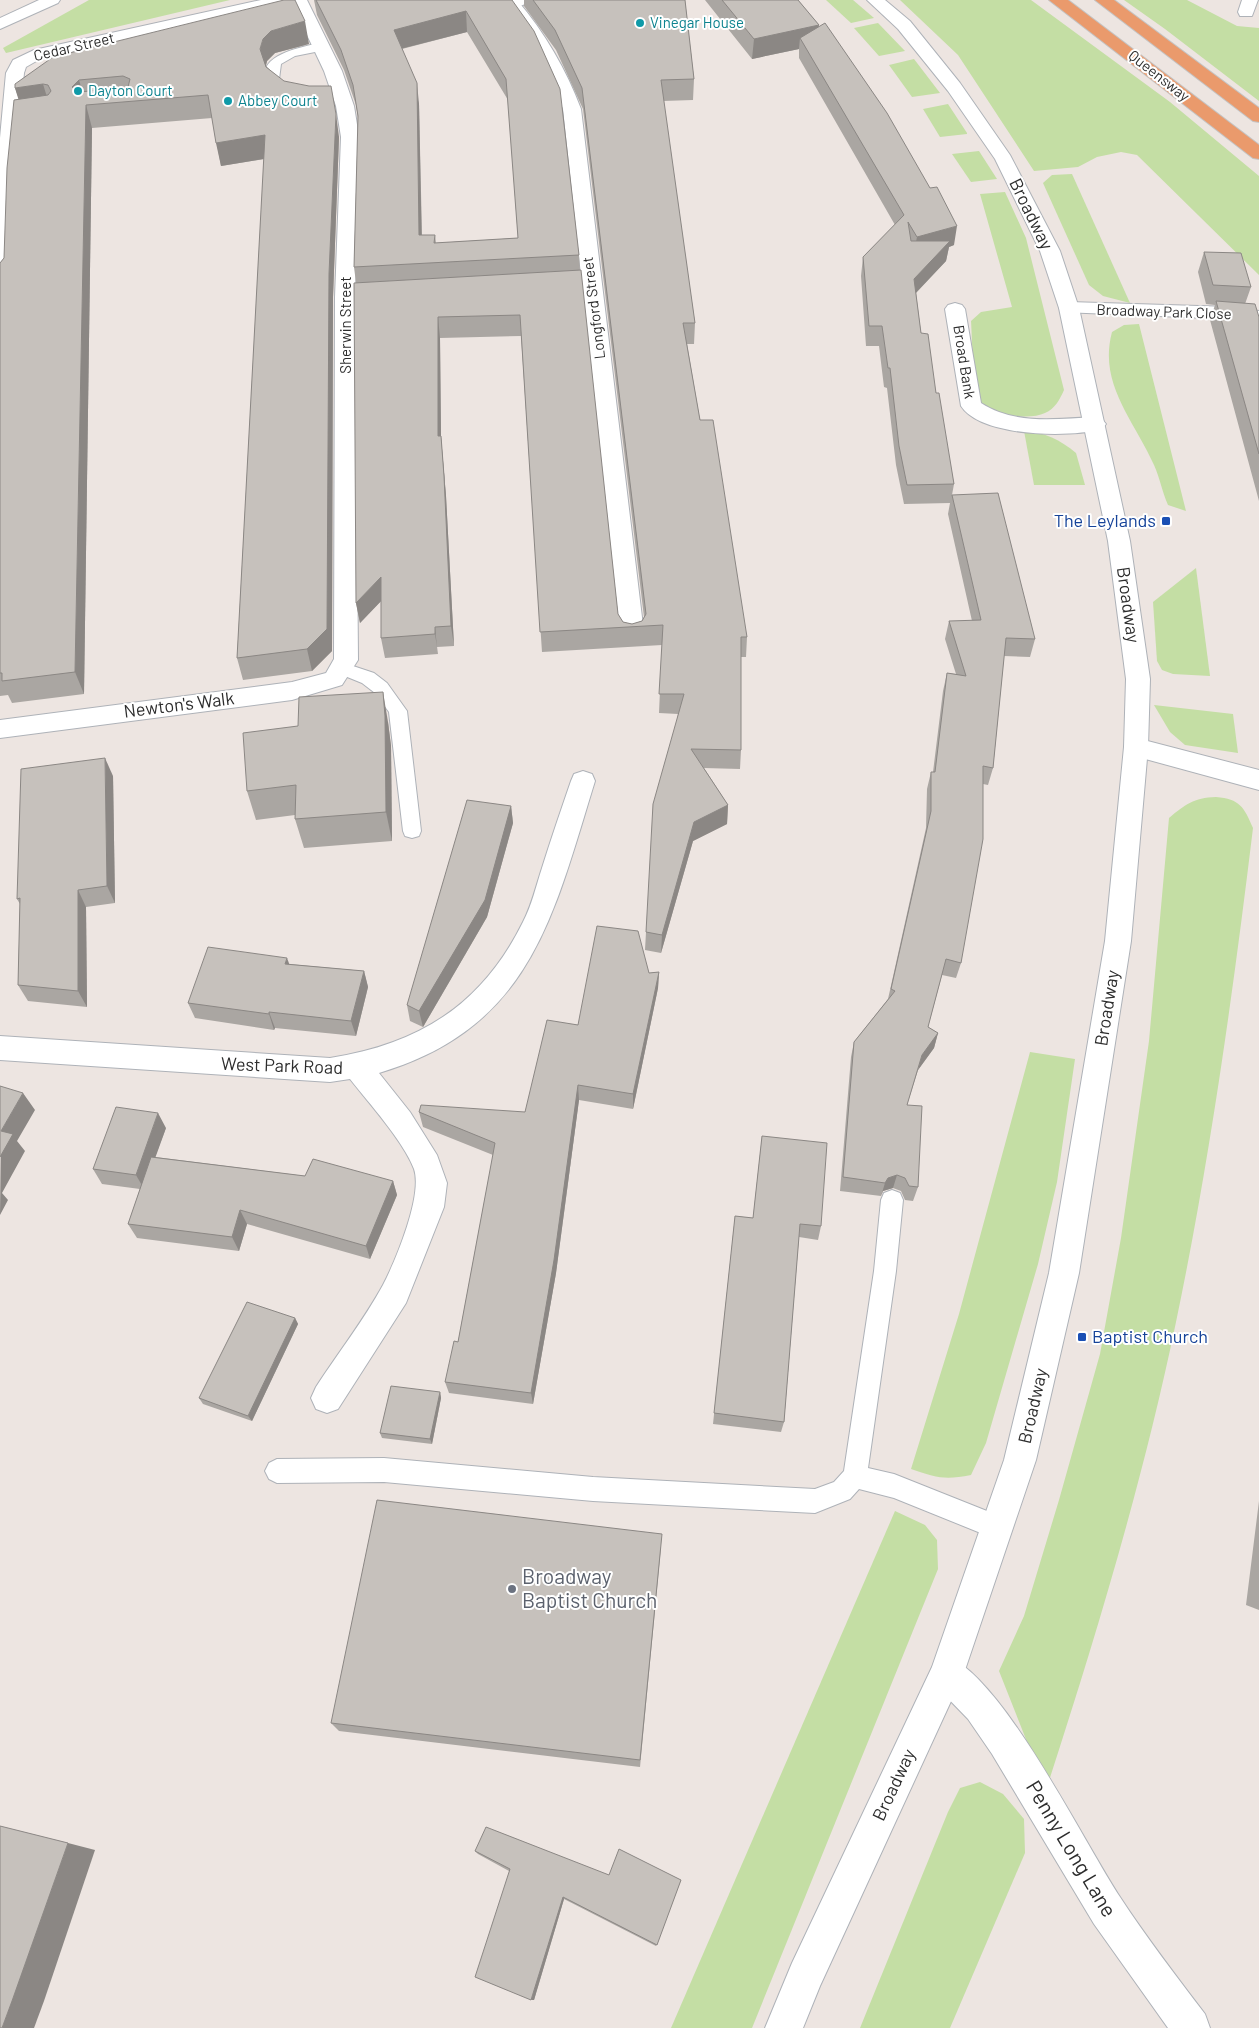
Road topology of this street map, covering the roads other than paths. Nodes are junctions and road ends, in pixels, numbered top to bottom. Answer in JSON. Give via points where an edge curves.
{"nodes":[{"id":1,"x":52,"y":0,"type":"edge"},
{"id":2,"x":284,"y":0,"type":"edge"},
{"id":3,"x":299,"y":0,"type":"edge"},
{"id":4,"x":875,"y":0,"type":"edge"},
{"id":5,"x":1057,"y":0,"type":"edge"},
{"id":6,"x":1103,"y":0,"type":"edge"},
{"id":7,"x":516,"y":2,"type":"edge"},
{"id":8,"x":0,"y":24,"type":"edge"},
{"id":9,"x":321,"y":47,"type":"junction"},
{"id":10,"x":297,"y":100,"type":"edge"},
{"id":11,"x":1259,"y":117,"type":"edge"},
{"id":12,"x":1259,"y":154,"type":"edge"},
{"id":13,"x":0,"y":280,"type":"edge"},
{"id":14,"x":1069,"y":308,"type":"junction"},
{"id":15,"x":956,"y":309,"type":"dead end"},
{"id":16,"x":1259,"y":318,"type":"edge"},
{"id":17,"x":1096,"y":424,"type":"junction"},
{"id":18,"x":632,"y":634,"type":"edge"},
{"id":19,"x":344,"y":664,"type":"junction"},
{"id":20,"x":0,"y":729,"type":"edge"},
{"id":21,"x":1136,"y":747,"type":"junction"},
{"id":22,"x":1259,"y":780,"type":"edge"},
{"id":23,"x":583,"y":782,"type":"dead end"},
{"id":24,"x":412,"y":830,"type":"dead end"},
{"id":25,"x":0,"y":1048,"type":"edge"},
{"id":26,"x":358,"y":1068,"type":"junction"},
{"id":27,"x":892,"y":1200,"type":"edge"},
{"id":28,"x":326,"y":1398,"type":"dead end"},
{"id":29,"x":277,"y":1471,"type":"dead end"},
{"id":30,"x":855,"y":1476,"type":"junction"},
{"id":31,"x":998,"y":1528,"type":"junction"},
{"id":32,"x":947,"y":1673,"type":"junction"},
{"id":33,"x":784,"y":2028,"type":"edge"},
{"id":34,"x":1192,"y":2028,"type":"edge"}],
"edges":[{"from":1,"to":8,"type":"street"},
{"from":2,"to":13,"type":"street","name":"Cedar Street","via":[[34,55],[18,64],[15,73],[17,118],[4,191]]},
{"from":3,"to":9,"type":"street","name":"Sherwin Street"},
{"from":4,"to":14,"type":"street","name":"Broadway","via":[[904,25],[926,51],[1004,159],[1050,251]]},
{"from":5,"to":12,"type":"highway","name":"Queensway"},
{"from":6,"to":11,"type":"highway","name":"Queensway"},
{"from":7,"to":18,"type":"street","name":"Longford Street","via":[[562,79],[572,108],[581,284]]},
{"from":9,"to":10,"type":"lane","via":[[285,56],[271,69],[272,80],[278,89]]},
{"from":9,"to":19,"type":"street","name":"Sherwin Street","via":[[335,103],[350,137],[355,297]]},
{"from":14,"to":16,"type":"street","name":"Broadway Park Close","via":[[1232,313]]},
{"from":14,"to":17,"type":"street","name":"Broadway"},
{"from":15,"to":17,"type":"street","name":"Broad Bank","via":[[971,406],[980,414],[1010,423]]},
{"from":17,"to":21,"type":"street","name":"Broadway","via":[[1119,542],[1138,679]]},
{"from":19,"to":20,"type":"street","name":"Newton's Walk","via":[[334,679],[292,691]]},
{"from":19,"to":24,"type":"lane","via":[[381,688],[398,711]]},
{"from":21,"to":22,"type":"street"},
{"from":21,"to":31,"type":"street","name":"Broadway","via":[[1118,940],[1064,1273],[1020,1460]]},
{"from":23,"to":26,"type":"street","name":"West Park Road","via":[[537,922],[502,979],[479,1006],[447,1030],[389,1058]]},
{"from":25,"to":26,"type":"street","name":"West Park Road","via":[[296,1069]]},
{"from":26,"to":28,"type":"street","via":[[400,1121],[426,1164],[432,1183],[429,1207],[395,1293]]},
{"from":27,"to":30,"type":"lane","via":[[886,1271]]},
{"from":29,"to":30,"type":"lane","via":[[384,1470],[594,1489],[815,1502],[842,1491]]},
{"from":30,"to":31,"type":"lane","via":[[894,1486]]},
{"from":31,"to":32,"type":"street","name":"Broadway"},
{"from":32,"to":33,"type":"street","name":"Broadway","via":[[809,1967]]},
{"from":32,"to":34,"type":"street","name":"Penny Long Lane","via":[[980,1707],[1005,1741],[1107,1911]]}]}
